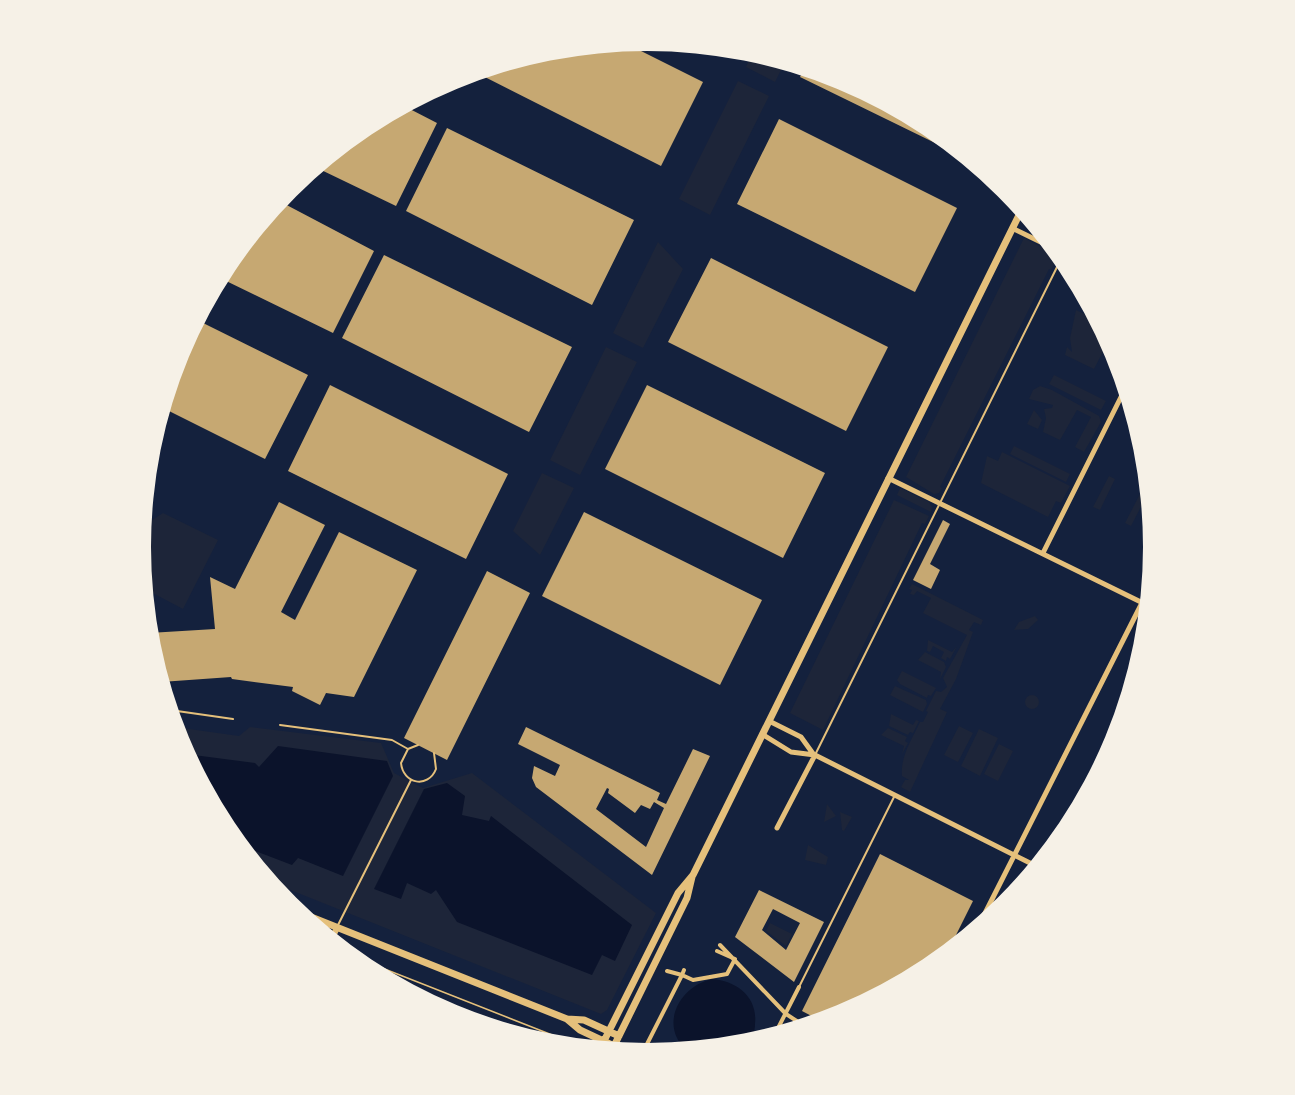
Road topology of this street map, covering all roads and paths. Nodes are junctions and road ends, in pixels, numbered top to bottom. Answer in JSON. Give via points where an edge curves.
{"nodes":[{"id":1,"x":1018,"y":216,"type":"edge"},
{"id":2,"x":1012,"y":228,"type":"junction"},
{"id":3,"x":1037,"y":240,"type":"edge"},
{"id":4,"x":1057,"y":267,"type":"edge"},
{"id":5,"x":1121,"y":397,"type":"edge"},
{"id":6,"x":888,"y":478,"type":"junction"},
{"id":7,"x":940,"y":502,"type":"junction"},
{"id":8,"x":1043,"y":553,"type":"junction"},
{"id":9,"x":1141,"y":602,"type":"edge"},
{"id":10,"x":1141,"y":606,"type":"edge"},
{"id":11,"x":179,"y":711,"type":"edge"},
{"id":12,"x":233,"y":719,"type":"dead end"},
{"id":13,"x":769,"y":721,"type":"junction"},
{"id":14,"x":279,"y":725,"type":"dead end"},
{"id":15,"x":762,"y":734,"type":"junction"},
{"id":16,"x":418,"y":746,"type":"dead end"},
{"id":17,"x":408,"y":749,"type":"junction"},
{"id":18,"x":434,"y":753,"type":"dead end"},
{"id":19,"x":814,"y":755,"type":"junction"},
{"id":20,"x":411,"y":780,"type":"junction"},
{"id":21,"x":895,"y":795,"type":"junction"},
{"id":22,"x":777,"y":828,"type":"dead end"},
{"id":23,"x":1014,"y":855,"type":"junction"},
{"id":24,"x":1030,"y":863,"type":"edge"},
{"id":25,"x":693,"y":875,"type":"junction"},
{"id":26,"x":986,"y":911,"type":"edge"},
{"id":27,"x":321,"y":922,"type":"edge"},
{"id":28,"x":337,"y":928,"type":"junction"},
{"id":29,"x":335,"y":933,"type":"edge"},
{"id":30,"x":720,"y":945,"type":"dead end"},
{"id":31,"x":717,"y":951,"type":"dead end"},
{"id":32,"x":735,"y":959,"type":"junction"},
{"id":33,"x":667,"y":971,"type":"dead end"},
{"id":34,"x":391,"y":972,"type":"edge"},
{"id":35,"x":683,"y":972,"type":"junction"},
{"id":36,"x":799,"y":987,"type":"joint"},
{"id":37,"x":786,"y":1014,"type":"junction"},
{"id":38,"x":567,"y":1019,"type":"junction"},
{"id":39,"x":797,"y":1021,"type":"edge"},
{"id":40,"x":779,"y":1026,"type":"edge"},
{"id":41,"x":536,"y":1031,"type":"edge"},
{"id":42,"x":609,"y":1031,"type":"junction"},
{"id":43,"x":619,"y":1036,"type":"junction"},
{"id":44,"x":604,"y":1041,"type":"joint"},
{"id":45,"x":616,"y":1043,"type":"edge"},
{"id":46,"x":647,"y":1044,"type":"edge"}],
"edges":[{"from":1,"to":2,"type":"main road"},
{"from":2,"to":3,"type":"street"},
{"from":2,"to":6,"type":"main road"},
{"from":4,"to":7,"type":"lane"},
{"from":5,"to":8,"type":"street"},
{"from":6,"to":7,"type":"street"},
{"from":6,"to":13,"type":"main road"},
{"from":7,"to":8,"type":"street"},
{"from":7,"to":19,"type":"lane"},
{"from":8,"to":9,"type":"street"},
{"from":10,"to":23,"type":"street"},
{"from":11,"to":12,"type":"lane"},
{"from":13,"to":15,"type":"main road"},
{"from":13,"to":19,"type":"street","via":[[801,737]]},
{"from":14,"to":17,"type":"lane","via":[[392,740]]},
{"from":15,"to":19,"type":"street","via":[[791,752]]},
{"from":15,"to":25,"type":"main road"},
{"from":16,"to":17,"type":"lane"},
{"from":17,"to":20,"type":"lane","via":[[401,768]]},
{"from":18,"to":20,"type":"lane","via":[[434,773],[426,780]]},
{"from":19,"to":21,"type":"street"},
{"from":19,"to":22,"type":"street"},
{"from":20,"to":28,"type":"lane"},
{"from":21,"to":23,"type":"street"},
{"from":21,"to":36,"type":"lane"},
{"from":23,"to":24,"type":"street"},
{"from":23,"to":26,"type":"street"},
{"from":25,"to":42,"type":"main road","via":[[678,893]]},
{"from":25,"to":43,"type":"main road","via":[[687,898]]},
{"from":27,"to":28,"type":"main road"},
{"from":28,"to":29,"type":"street"},
{"from":28,"to":38,"type":"main road"},
{"from":30,"to":32,"type":"street"},
{"from":31,"to":32,"type":"street"},
{"from":32,"to":35,"type":"street","via":[[727,974],[693,980]]},
{"from":32,"to":37,"type":"street"},
{"from":33,"to":35,"type":"street"},
{"from":34,"to":41,"type":"path"},
{"from":35,"to":46,"type":"street"},
{"from":36,"to":37,"type":"street"},
{"from":37,"to":39,"type":"street"},
{"from":37,"to":40,"type":"street"},
{"from":38,"to":42,"type":"main road","via":[[584,1020]]},
{"from":38,"to":44,"type":"main road"},
{"from":42,"to":43,"type":"main road"},
{"from":42,"to":44,"type":"main road"},
{"from":43,"to":45,"type":"main road"}]}
